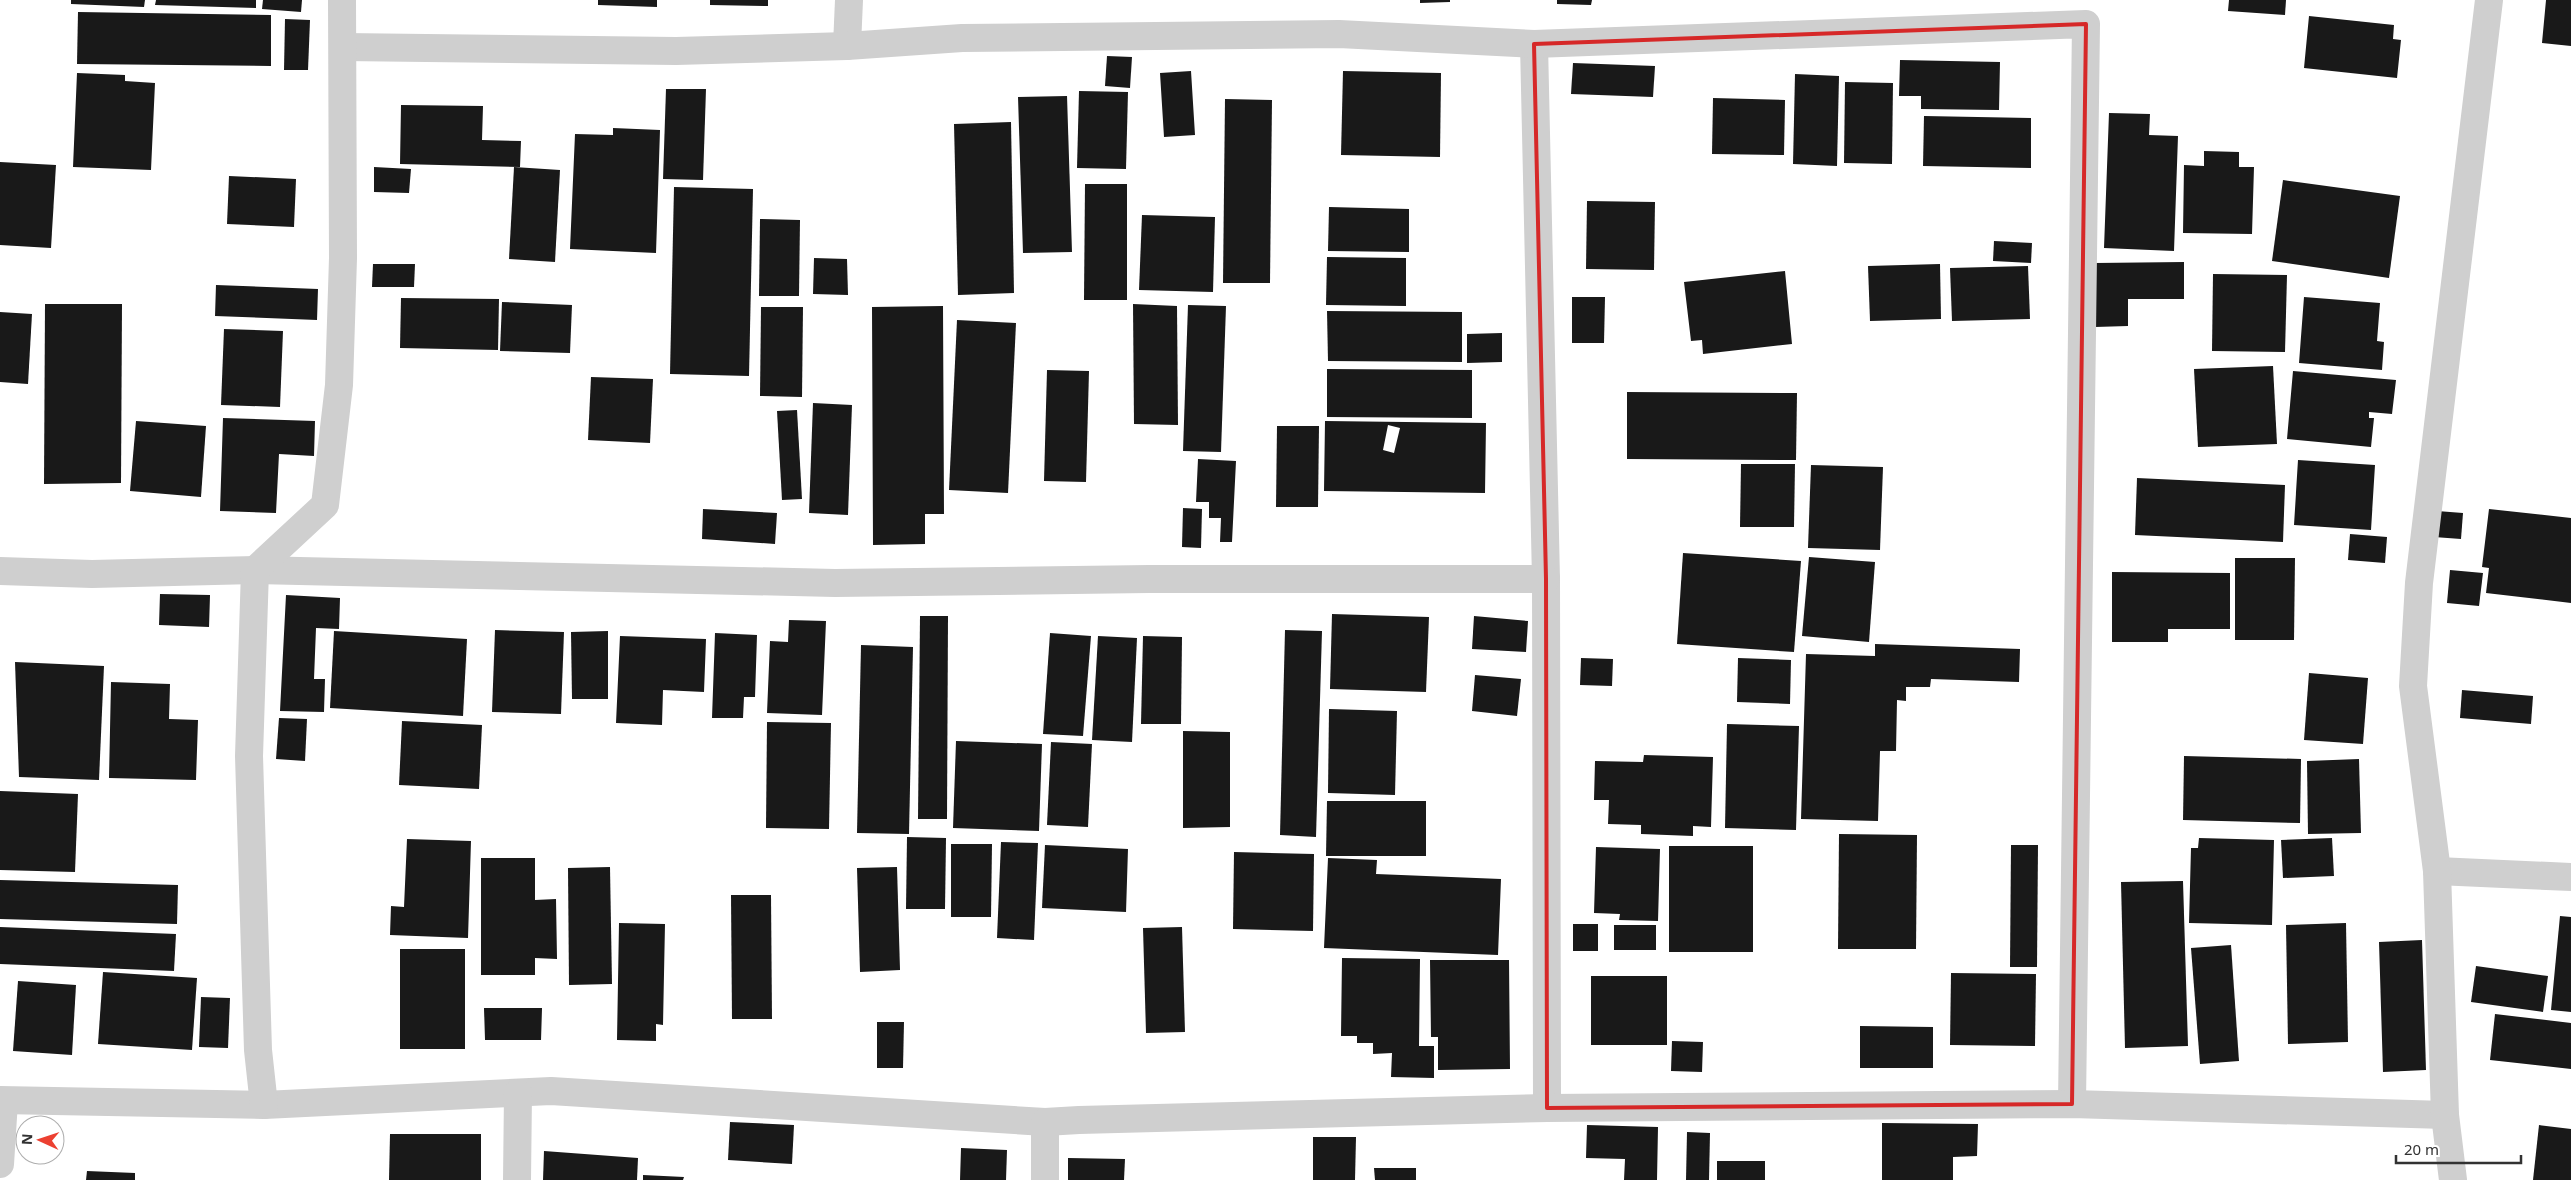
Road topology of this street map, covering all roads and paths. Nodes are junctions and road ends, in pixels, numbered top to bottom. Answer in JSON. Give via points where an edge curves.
{"nodes":[{"id":1,"x":342,"y":0,"type":"edge"},
{"id":2,"x":849,"y":0,"type":"edge"},
{"id":3,"x":2489,"y":0,"type":"edge"},
{"id":4,"x":1534,"y":44,"type":"junction"},
{"id":5,"x":847,"y":46,"type":"junction"},
{"id":6,"x":343,"y":48,"type":"junction"},
{"id":7,"x":255,"y":570,"type":"junction"},
{"id":8,"x":0,"y":571,"type":"edge"},
{"id":9,"x":1546,"y":579,"type":"junction"},
{"id":10,"x":2437,"y":871,"type":"junction"},
{"id":11,"x":2571,"y":877,"type":"edge"},
{"id":12,"x":518,"y":1093,"type":"junction"},
{"id":13,"x":2,"y":1100,"type":"edge"},
{"id":14,"x":264,"y":1104,"type":"junction"},
{"id":15,"x":2072,"y":1104,"type":"junction"},
{"id":16,"x":1547,"y":1108,"type":"junction"},
{"id":17,"x":2444,"y":1116,"type":"junction"},
{"id":18,"x":1045,"y":1122,"type":"junction"},
{"id":19,"x":0,"y":1164,"type":"edge"},
{"id":20,"x":517,"y":1180,"type":"edge"},
{"id":21,"x":1045,"y":1180,"type":"edge"},
{"id":22,"x":2453,"y":1180,"type":"edge"}],
"edges":[{"from":1,"to":6,"type":"street"},
{"from":2,"to":5,"type":"street"},
{"from":3,"to":10,"type":"street","via":[[2419,583],[2413,686]]},
{"from":4,"to":5,"type":"street","via":[[1339,34],[962,38]]},
{"from":4,"to":9,"type":"street"},
{"from":4,"to":15,"type":"street","via":[[2086,24]]},
{"from":5,"to":6,"type":"street","via":[[676,51]]},
{"from":6,"to":7,"type":"street","via":[[339,385],[325,505]]},
{"from":7,"to":8,"type":"street","via":[[92,574]]},
{"from":7,"to":9,"type":"street","via":[[835,583]]},
{"from":7,"to":14,"type":"street","via":[[249,756],[258,1050]]},
{"from":9,"to":16,"type":"street"},
{"from":10,"to":11,"type":"street"},
{"from":10,"to":17,"type":"street"},
{"from":12,"to":14,"type":"street"},
{"from":12,"to":18,"type":"street","via":[[551,1091]]},
{"from":12,"to":20,"type":"street"},
{"from":13,"to":14,"type":"street"},
{"from":13,"to":19,"type":"street"},
{"from":15,"to":16,"type":"street"},
{"from":15,"to":17,"type":"street"},
{"from":16,"to":18,"type":"street"},
{"from":17,"to":22,"type":"street"},
{"from":18,"to":21,"type":"street"}]}
